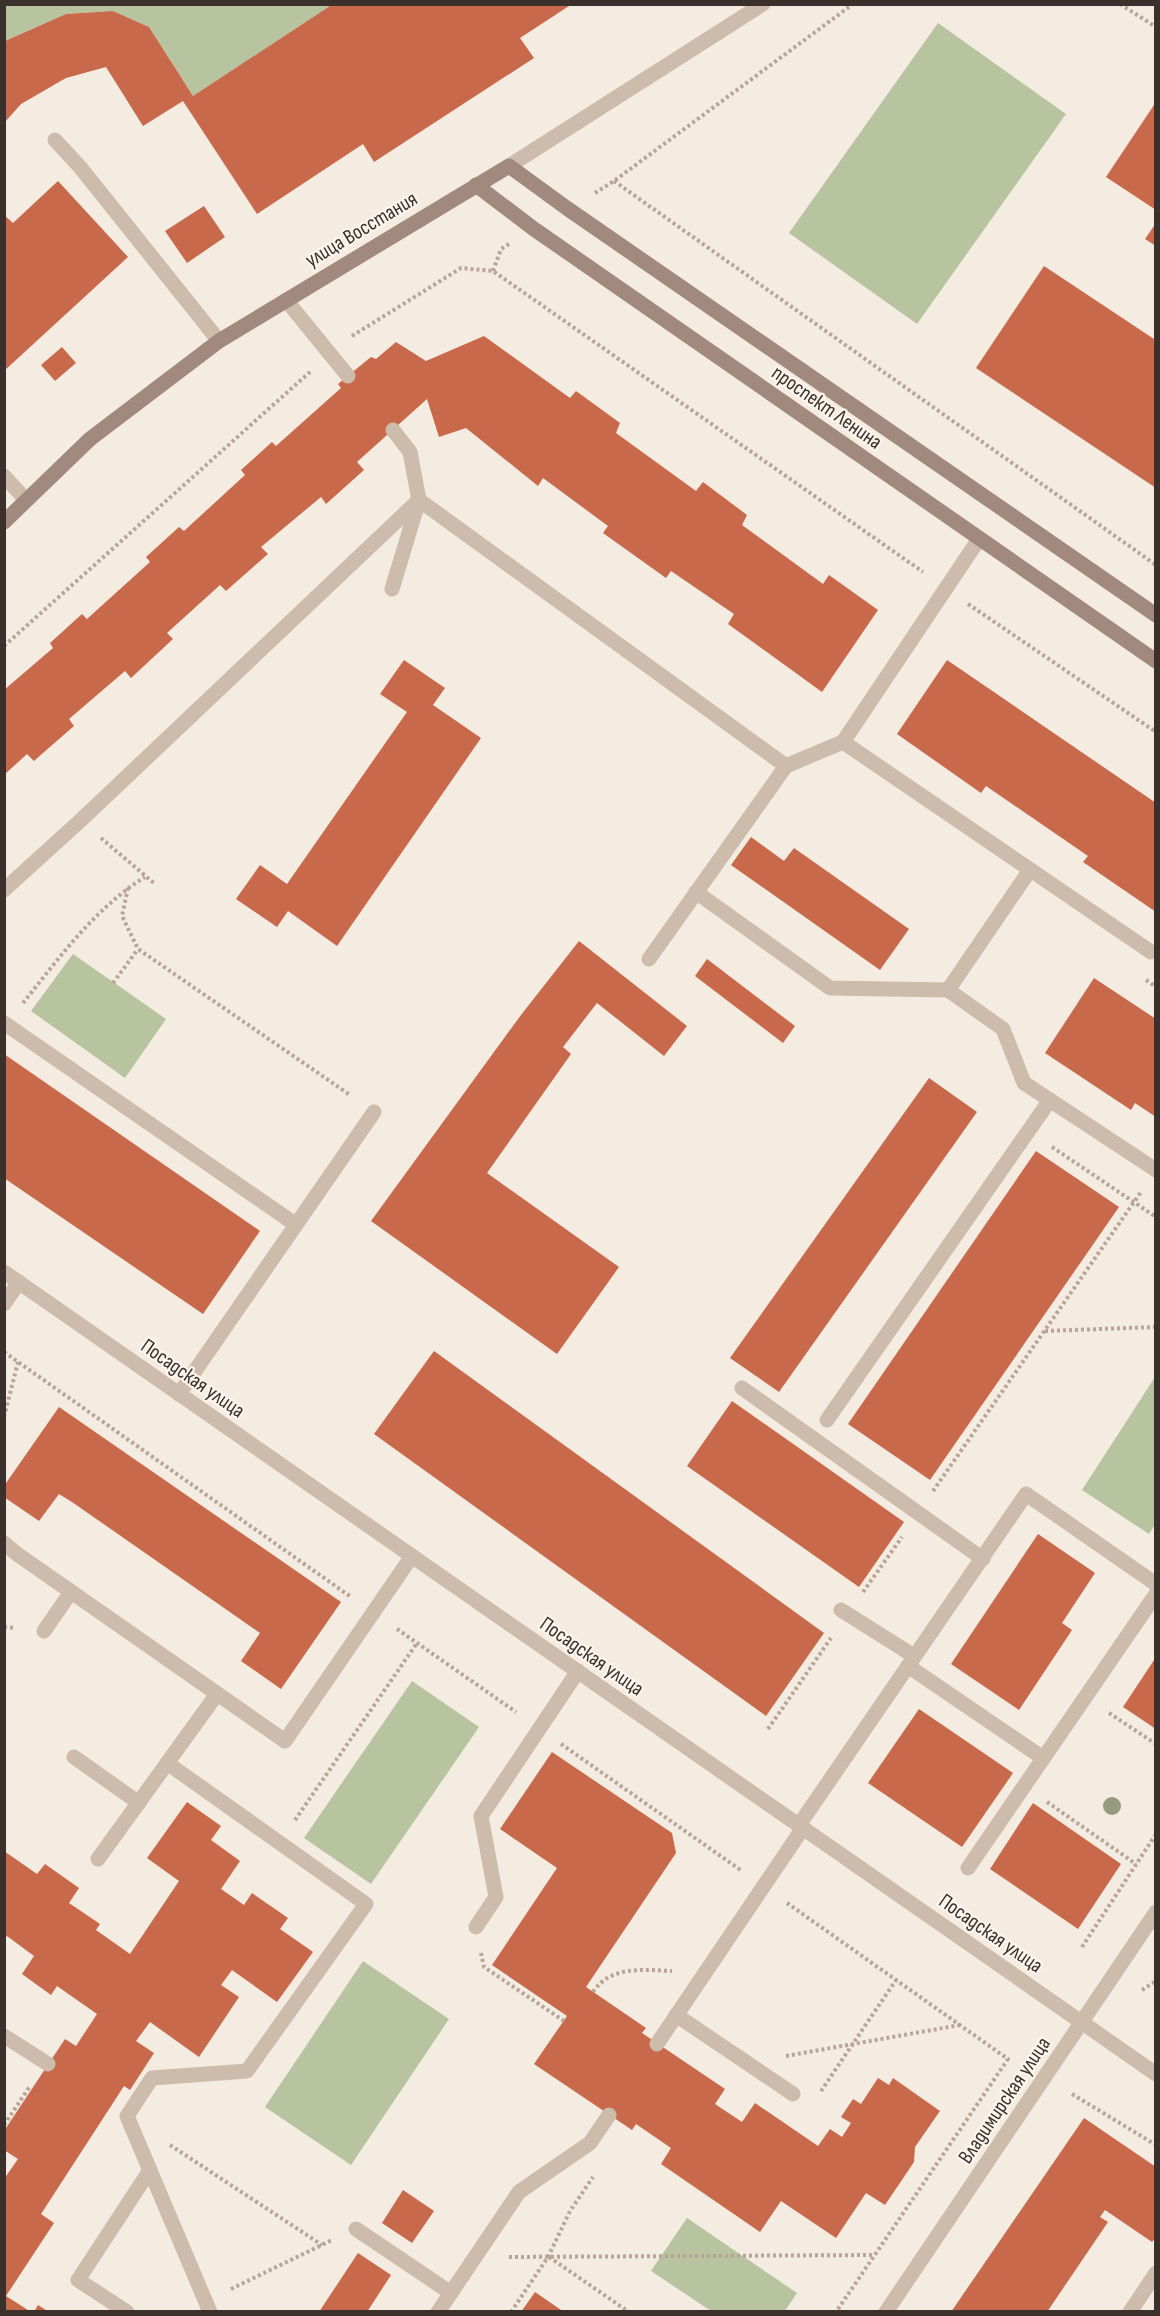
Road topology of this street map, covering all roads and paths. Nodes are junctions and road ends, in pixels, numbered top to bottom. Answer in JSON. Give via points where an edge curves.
{"nodes":[{"id":1,"x":763,"y":4,"type":"edge"},
{"id":2,"x":853,"y":4,"type":"edge"},
{"id":3,"x":1120,"y":4,"type":"edge"},
{"id":4,"x":1155,"y":27,"type":"edge"},
{"id":5,"x":55,"y":140,"type":"dead end"},
{"id":6,"x":509,"y":166,"type":"junction"},
{"id":7,"x":476,"y":185,"type":"junction"},
{"id":8,"x":286,"y":300,"type":"junction"},
{"id":9,"x":219,"y":341,"type":"junction"},
{"id":10,"x":331,"y":354,"type":"junction"},
{"id":11,"x":348,"y":376,"type":"dead end"},
{"id":12,"x":393,"y":430,"type":"dead end"},
{"id":13,"x":4,"y":476,"type":"edge"},
{"id":14,"x":26,"y":500,"type":"junction"},
{"id":15,"x":419,"y":500,"type":"junction"},
{"id":16,"x":4,"y":522,"type":"edge"},
{"id":17,"x":979,"y":539,"type":"junction"},
{"id":18,"x":1155,"y":566,"type":"edge"},
{"id":19,"x":946,"y":588,"type":"junction"},
{"id":20,"x":392,"y":589,"type":"dead end"},
{"id":21,"x":1155,"y":615,"type":"edge"},
{"id":22,"x":4,"y":646,"type":"edge"},
{"id":23,"x":1155,"y":662,"type":"edge"},
{"id":24,"x":1155,"y":732,"type":"edge"},
{"id":25,"x":843,"y":742,"type":"junction"},
{"id":26,"x":786,"y":766,"type":"junction"},
{"id":27,"x":95,"y":833,"type":"dead end"},
{"id":28,"x":1030,"y":870,"type":"junction"},
{"id":29,"x":146,"y":877,"type":"junction"},
{"id":30,"x":155,"y":884,"type":"dead end"},
{"id":31,"x":128,"y":888,"type":"junction"},
{"id":32,"x":4,"y":890,"type":"edge"},
{"id":33,"x":696,"y":892,"type":"junction"},
{"id":34,"x":138,"y":949,"type":"junction"},
{"id":35,"x":1151,"y":952,"type":"dead end"},
{"id":36,"x":649,"y":959,"type":"dead end"},
{"id":37,"x":114,"y":983,"type":"dead end"},
{"id":38,"x":948,"y":990,"type":"junction"},
{"id":39,"x":18,"y":1010,"type":"dead end"},
{"id":40,"x":4,"y":1023,"type":"edge"},
{"id":41,"x":1050,"y":1100,"type":"junction"},
{"id":42,"x":374,"y":1112,"type":"joint"},
{"id":43,"x":1028,"y":1131,"type":"junction"},
{"id":44,"x":1155,"y":1170,"type":"edge"},
{"id":45,"x":1145,"y":1187,"type":"dead end"},
{"id":46,"x":1134,"y":1203,"type":"junction"},
{"id":47,"x":1155,"y":1217,"type":"edge"},
{"id":48,"x":295,"y":1224,"type":"junction"},
{"id":49,"x":4,"y":1272,"type":"edge"},
{"id":50,"x":19,"y":1282,"type":"junction"},
{"id":51,"x":4,"y":1304,"type":"edge"},
{"id":52,"x":1155,"y":1327,"type":"edge"},
{"id":53,"x":1045,"y":1331,"type":"junction"},
{"id":54,"x":4,"y":1352,"type":"edge"},
{"id":55,"x":18,"y":1362,"type":"junction"},
{"id":56,"x":742,"y":1388,"type":"dead end"},
{"id":57,"x":179,"y":1394,"type":"junction"},
{"id":58,"x":4,"y":1417,"type":"edge"},
{"id":59,"x":827,"y":1420,"type":"dead end"},
{"id":60,"x":918,"y":1513,"type":"junction"},
{"id":61,"x":4,"y":1543,"type":"edge"},
{"id":62,"x":412,"y":1556,"type":"junction"},
{"id":63,"x":983,"y":1559,"type":"junction"},
{"id":64,"x":1155,"y":1584,"type":"edge"},
{"id":65,"x":71,"y":1592,"type":"junction"},
{"id":66,"x":1155,"y":1594,"type":"edge"},
{"id":67,"x":373,"y":1612,"type":"junction"},
{"id":68,"x":845,"y":1612,"type":"junction"},
{"id":69,"x":44,"y":1631,"type":"dead end"},
{"id":70,"x":417,"y":1643,"type":"junction"},
{"id":71,"x":911,"y":1661,"type":"junction"},
{"id":72,"x":578,"y":1671,"type":"junction"},
{"id":73,"x":217,"y":1694,"type":"junction"},
{"id":74,"x":1085,"y":1697,"type":"junction"},
{"id":75,"x":539,"y":1729,"type":"junction"},
{"id":76,"x":768,"y":1729,"type":"dead end"},
{"id":77,"x":1155,"y":1744,"type":"edge"},
{"id":78,"x":74,"y":1756,"type":"dead end"},
{"id":79,"x":1043,"y":1758,"type":"junction"},
{"id":80,"x":167,"y":1763,"type":"junction"},
{"id":81,"x":1024,"y":1787,"type":"junction"},
{"id":82,"x":139,"y":1803,"type":"junction"},
{"id":83,"x":801,"y":1827,"type":"junction"},
{"id":84,"x":1155,"y":1834,"type":"edge"},
{"id":85,"x":279,"y":1842,"type":"junction"},
{"id":86,"x":98,"y":1859,"type":"dead end"},
{"id":87,"x":1136,"y":1864,"type":"junction"},
{"id":88,"x":968,"y":1868,"type":"dead end"},
{"id":89,"x":764,"y":1887,"type":"junction"},
{"id":90,"x":1155,"y":1912,"type":"edge"},
{"id":91,"x":476,"y":1926,"type":"joint"},
{"id":92,"x":1082,"y":1947,"type":"dead end"},
{"id":93,"x":706,"y":1972,"type":"junction"},
{"id":94,"x":896,"y":1980,"type":"junction"},
{"id":95,"x":1155,"y":1981,"type":"edge"},
{"id":96,"x":1142,"y":1990,"type":"dead end"},
{"id":97,"x":593,"y":1992,"type":"dead end"},
{"id":98,"x":676,"y":2015,"type":"junction"},
{"id":99,"x":564,"y":2021,"type":"dead end"},
{"id":100,"x":1081,"y":2022,"type":"junction"},
{"id":101,"x":960,"y":2025,"type":"junction"},
{"id":102,"x":4,"y":2036,"type":"edge"},
{"id":103,"x":657,"y":2044,"type":"dead end"},
{"id":104,"x":853,"y":2044,"type":"junction"},
{"id":105,"x":47,"y":2063,"type":"joint"},
{"id":106,"x":746,"y":2063,"type":"junction"},
{"id":107,"x":1155,"y":2074,"type":"edge"},
{"id":108,"x":793,"y":2094,"type":"joint"},
{"id":109,"x":1072,"y":2094,"type":"dead end"},
{"id":110,"x":609,"y":2115,"type":"dead end"},
{"id":111,"x":4,"y":2125,"type":"edge"},
{"id":112,"x":166,"y":2142,"type":"dead end"},
{"id":113,"x":1155,"y":2145,"type":"edge"},
{"id":114,"x":150,"y":2170,"type":"junction"},
{"id":115,"x":595,"y":2174,"type":"dead end"},
{"id":116,"x":356,"y":2229,"type":"joint"},
{"id":117,"x":322,"y":2245,"type":"junction"},
{"id":118,"x":875,"y":2255,"type":"junction"},
{"id":119,"x":548,"y":2257,"type":"junction"},
{"id":120,"x":1155,"y":2273,"type":"edge"},
{"id":121,"x":451,"y":2293,"type":"junction"},
{"id":122,"x":208,"y":2306,"type":"edge"},
{"id":123,"x":127,"y":2312,"type":"edge"},
{"id":124,"x":438,"y":2312,"type":"edge"},
{"id":125,"x":511,"y":2312,"type":"edge"},
{"id":126,"x":629,"y":2312,"type":"edge"},
{"id":127,"x":836,"y":2312,"type":"edge"},
{"id":128,"x":886,"y":2312,"type":"edge"},
{"id":129,"x":1130,"y":2312,"type":"edge"}],
"edges":[{"from":1,"to":6,"type":"street","name":"улица Восстания"},
{"from":2,"to":18,"type":"path","via":[[614,181]]},
{"from":3,"to":4,"type":"path"},
{"from":5,"to":9,"type":"street"},
{"from":6,"to":7,"type":"main road","name":"улица Восстания"},
{"from":6,"to":21,"type":"main road","name":"проспект Ленина"},
{"from":7,"to":8,"type":"main road","name":"улица Восстания"},
{"from":7,"to":17,"type":"main road","name":"проспект Ленина"},
{"from":8,"to":9,"type":"main road","name":"улица Восстания"},
{"from":8,"to":10,"type":"street"},
{"from":9,"to":14,"type":"main road","name":"улица Восстания","via":[[90,439]]},
{"from":10,"to":11,"type":"street"},
{"from":10,"to":19,"type":"path","via":[[358,330],[461,268],[493,271]]},
{"from":10,"to":22,"type":"path"},
{"from":12,"to":15,"type":"street","via":[[411,452]]},
{"from":13,"to":14,"type":"street"},
{"from":14,"to":16,"type":"main road","name":"улица Восстания"},
{"from":15,"to":20,"type":"street"},
{"from":15,"to":26,"type":"street"},
{"from":15,"to":32,"type":"street"},
{"from":17,"to":19,"type":"street"},
{"from":17,"to":23,"type":"main road","name":"проспект Ленина"},
{"from":19,"to":24,"type":"path"},
{"from":19,"to":25,"type":"street"},
{"from":25,"to":26,"type":"street"},
{"from":25,"to":28,"type":"street"},
{"from":26,"to":33,"type":"street"},
{"from":27,"to":29,"type":"path"},
{"from":28,"to":35,"type":"street"},
{"from":28,"to":38,"type":"street"},
{"from":29,"to":30,"type":"path"},
{"from":29,"to":31,"type":"path"},
{"from":31,"to":34,"type":"path","via":[[122,916]]},
{"from":31,"to":39,"type":"path","via":[[84,927]]},
{"from":33,"to":36,"type":"street"},
{"from":33,"to":38,"type":"street","via":[[830,988]]},
{"from":34,"to":37,"type":"path"},
{"from":34,"to":42,"type":"path"},
{"from":38,"to":41,"type":"street","via":[[1003,1029],[1024,1083]]},
{"from":40,"to":48,"type":"street"},
{"from":41,"to":43,"type":"street"},
{"from":41,"to":44,"type":"street"},
{"from":42,"to":48,"type":"street"},
{"from":43,"to":46,"type":"path"},
{"from":43,"to":59,"type":"street"},
{"from":45,"to":46,"type":"path"},
{"from":46,"to":47,"type":"path"},
{"from":46,"to":53,"type":"path"},
{"from":48,"to":57,"type":"street"},
{"from":49,"to":50,"type":"street","name":"Посадская улица"},
{"from":50,"to":51,"type":"street"},
{"from":50,"to":57,"type":"street","name":"Посадская улица"},
{"from":52,"to":53,"type":"path"},
{"from":53,"to":60,"type":"path"},
{"from":54,"to":55,"type":"path"},
{"from":55,"to":58,"type":"path"},
{"from":55,"to":67,"type":"path"},
{"from":56,"to":60,"type":"street"},
{"from":57,"to":62,"type":"street","name":"Посадская улица"},
{"from":60,"to":63,"type":"street"},
{"from":60,"to":68,"type":"path"},
{"from":61,"to":65,"type":"street"},
{"from":62,"to":67,"type":"street"},
{"from":62,"to":72,"type":"street","name":"Посадская улица"},
{"from":63,"to":64,"type":"street","via":[[1026,1494]]},
{"from":63,"to":71,"type":"street"},
{"from":65,"to":69,"type":"street"},
{"from":65,"to":73,"type":"street"},
{"from":66,"to":74,"type":"street"},
{"from":67,"to":70,"type":"path"},
{"from":67,"to":73,"type":"street","via":[[285,1741]]},
{"from":68,"to":71,"type":"street"},
{"from":68,"to":76,"type":"path"},
{"from":70,"to":75,"type":"path"},
{"from":70,"to":85,"type":"path"},
{"from":71,"to":79,"type":"street"},
{"from":71,"to":83,"type":"street"},
{"from":72,"to":75,"type":"street"},
{"from":72,"to":83,"type":"street","name":"Посадская улица"},
{"from":73,"to":80,"type":"street"},
{"from":74,"to":77,"type":"path"},
{"from":74,"to":79,"type":"street"},
{"from":75,"to":89,"type":"path"},
{"from":75,"to":91,"type":"street","via":[[481,1816],[496,1897]]},
{"from":78,"to":82,"type":"street"},
{"from":79,"to":81,"type":"street"},
{"from":80,"to":82,"type":"street"},
{"from":80,"to":85,"type":"street"},
{"from":81,"to":87,"type":"path"},
{"from":81,"to":88,"type":"street"},
{"from":82,"to":86,"type":"street"},
{"from":83,"to":89,"type":"street"},
{"from":83,"to":100,"type":"street","name":"Посадская улица"},
{"from":84,"to":87,"type":"path"},
{"from":85,"to":114,"type":"street","via":[[366,1904],[247,2071],[152,2078],[127,2116]]},
{"from":87,"to":92,"type":"path"},
{"from":89,"to":93,"type":"street"},
{"from":89,"to":94,"type":"path"},
{"from":90,"to":100,"type":"street","name":"Владимирская улица"},
{"from":91,"to":99,"type":"path","via":[[484,1967]]},
{"from":93,"to":97,"type":"path","via":[[625,1971],[609,1975]]},
{"from":93,"to":98,"type":"street"},
{"from":94,"to":101,"type":"path"},
{"from":94,"to":104,"type":"path"},
{"from":95,"to":96,"type":"path"},
{"from":98,"to":103,"type":"street"},
{"from":98,"to":106,"type":"street"},
{"from":100,"to":107,"type":"street","name":"Посадская улица"},
{"from":100,"to":128,"type":"street","name":"Владимирская улица"},
{"from":101,"to":104,"type":"path"},
{"from":101,"to":118,"type":"path","via":[[1008,2059]]},
{"from":102,"to":105,"type":"street"},
{"from":104,"to":106,"type":"path"},
{"from":104,"to":108,"type":"path","via":[[811,2106]]},
{"from":105,"to":111,"type":"path"},
{"from":106,"to":108,"type":"street"},
{"from":109,"to":113,"type":"path"},
{"from":110,"to":121,"type":"street","via":[[590,2143],[519,2192]]},
{"from":112,"to":117,"type":"path"},
{"from":114,"to":122,"type":"street"},
{"from":114,"to":123,"type":"street","via":[[78,2280]]},
{"from":115,"to":119,"type":"path","via":[[570,2211]]},
{"from":116,"to":117,"type":"path"},
{"from":116,"to":121,"type":"street"},
{"from":117,"to":122,"type":"path"},
{"from":118,"to":119,"type":"path"},
{"from":118,"to":127,"type":"path"},
{"from":119,"to":125,"type":"path"},
{"from":119,"to":126,"type":"path"},
{"from":120,"to":129,"type":"street"},
{"from":121,"to":124,"type":"street"}]}
